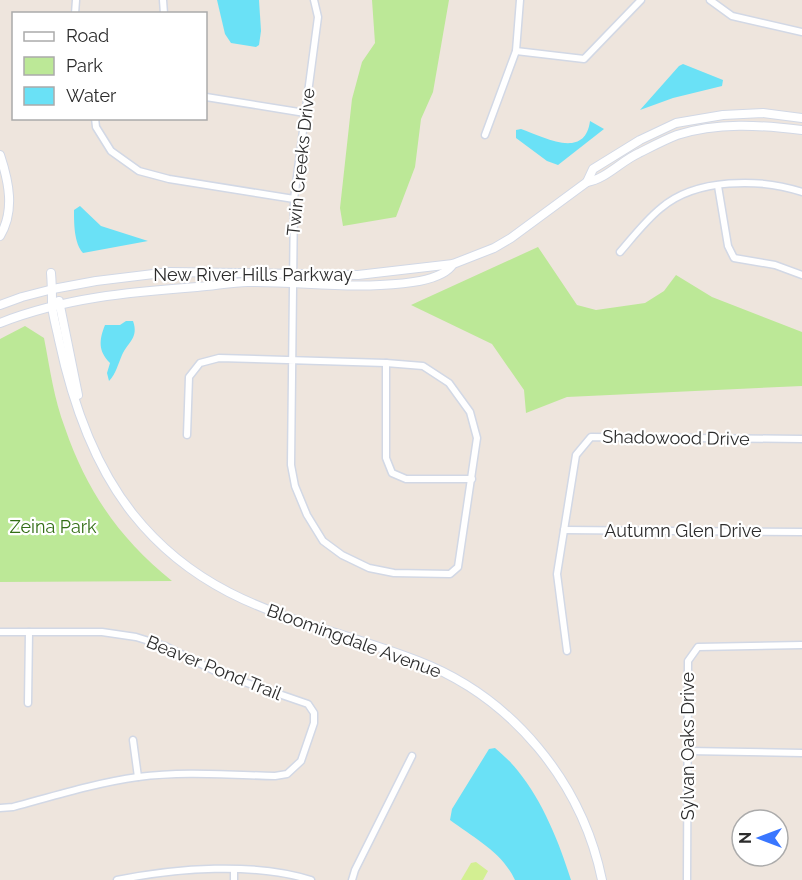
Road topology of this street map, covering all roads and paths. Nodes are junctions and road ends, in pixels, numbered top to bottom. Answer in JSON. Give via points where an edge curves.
{"nodes":[{"id":1,"x":314,"y":0,"type":"edge"},
{"id":2,"x":520,"y":0,"type":"edge"},
{"id":3,"x":641,"y":0,"type":"edge"},
{"id":4,"x":710,"y":0,"type":"edge"},
{"id":5,"x":802,"y":32,"type":"edge"},
{"id":6,"x":516,"y":51,"type":"junction"},
{"id":7,"x":207,"y":97,"type":"edge"},
{"id":8,"x":305,"y":112,"type":"junction"},
{"id":9,"x":802,"y":118,"type":"edge"},
{"id":10,"x":95,"y":120,"type":"edge"},
{"id":11,"x":802,"y":130,"type":"edge"},
{"id":12,"x":485,"y":135,"type":"dead end"},
{"id":13,"x":0,"y":155,"type":"edge"},
{"id":14,"x":587,"y":182,"type":"junction"},
{"id":15,"x":718,"y":186,"type":"junction"},
{"id":16,"x":802,"y":192,"type":"edge"},
{"id":17,"x":294,"y":199,"type":"junction"},
{"id":18,"x":0,"y":236,"type":"edge"},
{"id":19,"x":620,"y":252,"type":"dead end"},
{"id":20,"x":453,"y":264,"type":"junction"},
{"id":21,"x":293,"y":272,"type":"junction"},
{"id":22,"x":51,"y":273,"type":"dead end"},
{"id":23,"x":802,"y":275,"type":"edge"},
{"id":24,"x":292,"y":283,"type":"junction"},
{"id":25,"x":53,"y":289,"type":"junction"},
{"id":26,"x":0,"y":305,"type":"edge"},
{"id":27,"x":56,"y":305,"type":"junction"},
{"id":28,"x":0,"y":323,"type":"edge"},
{"id":29,"x":292,"y":360,"type":"junction"},
{"id":30,"x":386,"y":363,"type":"junction"},
{"id":31,"x":187,"y":435,"type":"dead end"},
{"id":32,"x":802,"y":439,"type":"edge"},
{"id":33,"x":472,"y":478,"type":"junction"},
{"id":34,"x":564,"y":530,"type":"junction"},
{"id":35,"x":802,"y":532,"type":"edge"},
{"id":36,"x":0,"y":632,"type":"edge"},
{"id":37,"x":29,"y":632,"type":"junction"},
{"id":38,"x":802,"y":645,"type":"edge"},
{"id":39,"x":567,"y":651,"type":"dead end"},
{"id":40,"x":28,"y":703,"type":"dead end"},
{"id":41,"x":133,"y":740,"type":"dead end"},
{"id":42,"x":687,"y":751,"type":"junction"},
{"id":43,"x":802,"y":753,"type":"edge"},
{"id":44,"x":412,"y":756,"type":"dead end"},
{"id":45,"x":138,"y":777,"type":"junction"},
{"id":46,"x":0,"y":808,"type":"edge"},
{"id":47,"x":234,"y":870,"type":"junction"},
{"id":48,"x":128,"y":879,"type":"edge"},
{"id":49,"x":117,"y":880,"type":"edge"},
{"id":50,"x":234,"y":880,"type":"edge"},
{"id":51,"x":311,"y":880,"type":"edge"},
{"id":52,"x":352,"y":880,"type":"edge"},
{"id":53,"x":602,"y":880,"type":"edge"},
{"id":54,"x":687,"y":880,"type":"edge"}],
"edges":[{"from":1,"to":8,"type":"street","name":"Twin Creeks Drive","via":[[318,17]]},
{"from":2,"to":6,"type":"street"},
{"from":3,"to":6,"type":"street","via":[[584,59]]},
{"from":4,"to":5,"type":"street","via":[[732,16]]},
{"from":6,"to":12,"type":"street"},
{"from":7,"to":8,"type":"street"},
{"from":8,"to":17,"type":"street","name":"Twin Creeks Drive"},
{"from":9,"to":14,"type":"street","name":"New River Hills Parkway","via":[[753,113],[676,123],[593,169]]},
{"from":10,"to":17,"type":"street","via":[[111,151],[139,171]]},
{"from":11,"to":14,"type":"street","name":"New River Hills Parkway","via":[[718,127],[678,135]]},
{"from":13,"to":18,"type":"street","via":[[10,207]]},
{"from":14,"to":20,"type":"street","name":"New River Hills Parkway","via":[[511,238]]},
{"from":15,"to":16,"type":"street","via":[[758,183]]},
{"from":15,"to":19,"type":"street","via":[[703,188],[661,208]]},
{"from":15,"to":23,"type":"street","via":[[728,246],[734,258],[775,265]]},
{"from":17,"to":21,"type":"street","name":"Twin Creeks Drive"},
{"from":20,"to":21,"type":"street","name":"New River Hills Parkway","via":[[372,274]]},
{"from":20,"to":24,"type":"street","name":"New River Hills Parkway","via":[[435,276],[394,284]]},
{"from":21,"to":24,"type":"street","name":"Twin Creeks Drive"},
{"from":21,"to":25,"type":"street","name":"New River Hills Parkway","via":[[170,272]]},
{"from":22,"to":25,"type":"street","name":"Bloomingdale Avenue"},
{"from":24,"to":27,"type":"street","name":"New River Hills Parkway","via":[[237,282]]},
{"from":24,"to":29,"type":"street","name":"Twin Creeks Drive"},
{"from":25,"to":26,"type":"street","name":"New River Hills Parkway"},
{"from":25,"to":27,"type":"street","name":"Bloomingdale Avenue"},
{"from":27,"to":28,"type":"street","name":"New River Hills Parkway"},
{"from":27,"to":53,"type":"street","name":"Bloomingdale Avenue","via":[[83,421],[106,474],[132,513],[165,549],[195,573],[250,603],[416,660],[472,689],[511,719],[543,754],[589,833]]},
{"from":29,"to":30,"type":"street","name":"Twin Creeks Drive"},
{"from":29,"to":31,"type":"street","name":"Twin Creeks Drive","via":[[219,358],[200,363],[189,377]]},
{"from":29,"to":33,"type":"street","name":"Twin Creeks Drive","via":[[291,465],[295,486],[323,541],[342,555],[369,568],[394,573],[450,574],[458,567]]},
{"from":30,"to":33,"type":"street","name":"Twin Creeks Drive","via":[[423,366],[449,383],[470,412],[477,438]]},
{"from":30,"to":33,"type":"street","via":[[386,458],[392,473],[406,480]]},
{"from":32,"to":34,"type":"street","name":"Shadowood Drive","via":[[591,437],[576,455]]},
{"from":34,"to":35,"type":"street","name":"Autumn Glen Drive"},
{"from":34,"to":39,"type":"street","name":"Shadowood Drive","via":[[557,574]]},
{"from":36,"to":37,"type":"street","name":"Beaver Pond Trail"},
{"from":37,"to":40,"type":"street"},
{"from":37,"to":45,"type":"street","name":"Beaver Pond Trail","via":[[102,632],[146,640],[221,674],[308,704],[314,713],[301,761],[287,774]]},
{"from":38,"to":42,"type":"street","name":"Sylvan Oaks Drive","via":[[698,646],[688,661]]},
{"from":41,"to":45,"type":"street"},
{"from":42,"to":43,"type":"street"},
{"from":42,"to":54,"type":"street","name":"Sylvan Oaks Drive"},
{"from":44,"to":52,"type":"street"},
{"from":45,"to":46,"type":"street","name":"Beaver Pond Trail"},
{"from":47,"to":48,"type":"street","via":[[186,869]]},
{"from":47,"to":50,"type":"street"},
{"from":47,"to":51,"type":"street"},
{"from":48,"to":49,"type":"street"}]}
